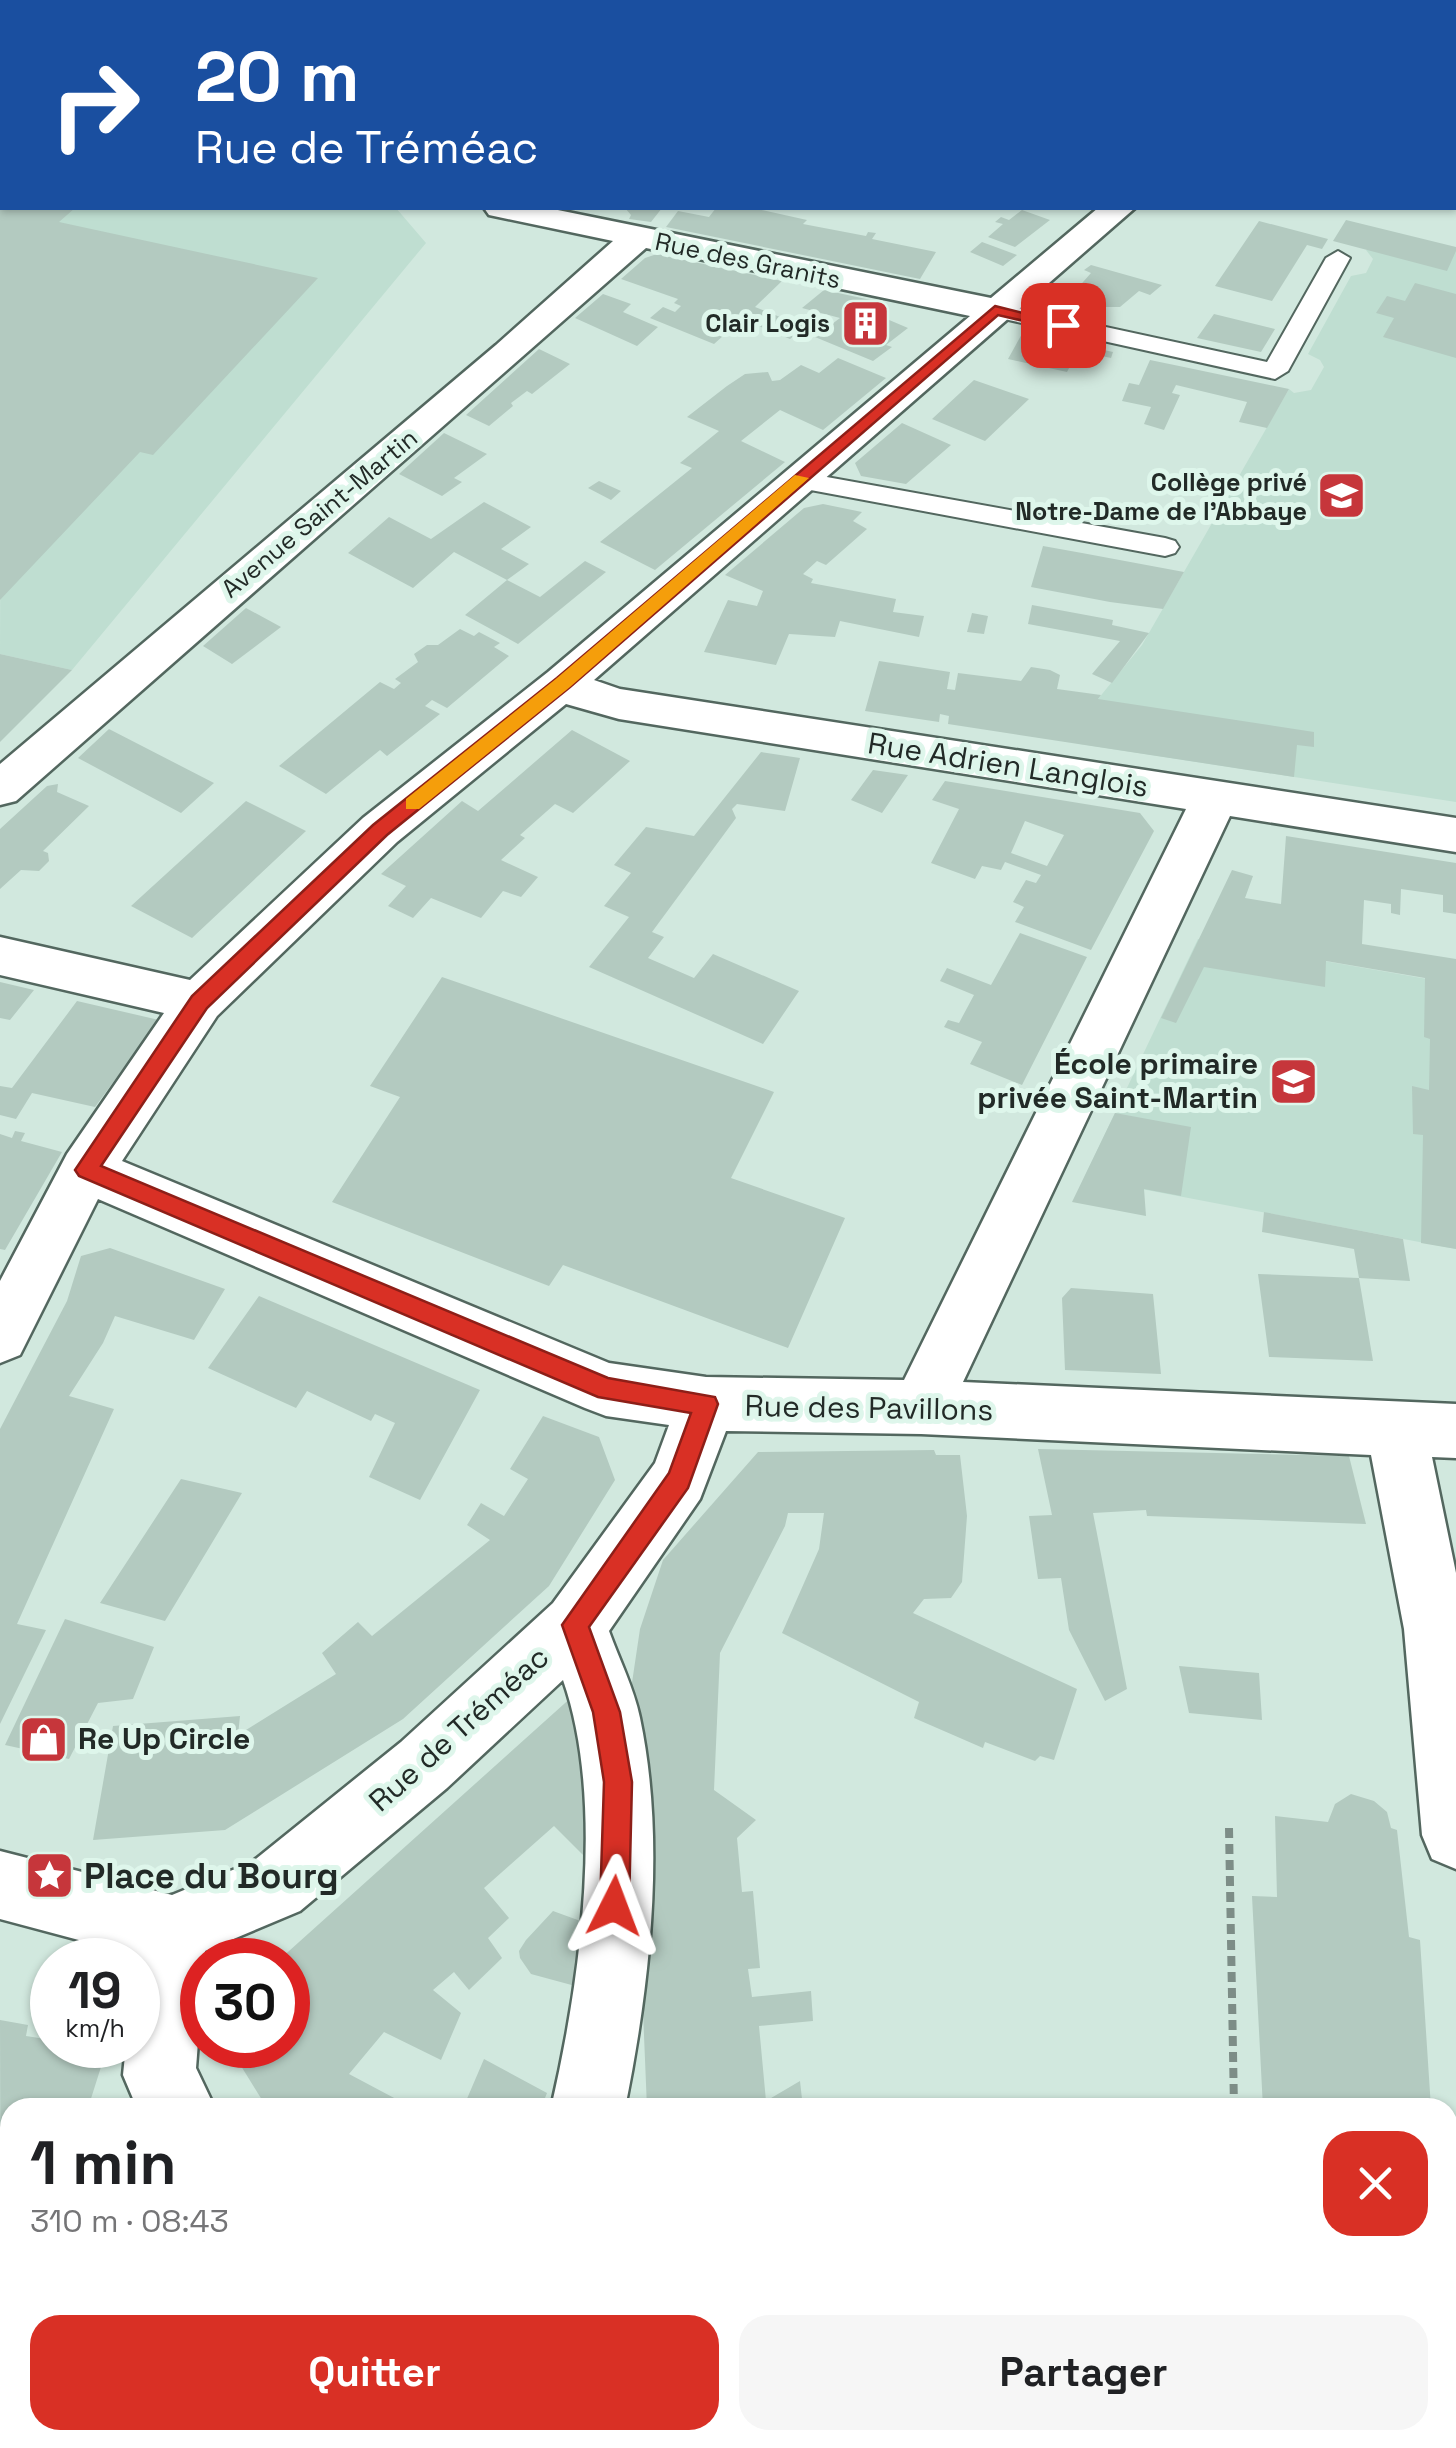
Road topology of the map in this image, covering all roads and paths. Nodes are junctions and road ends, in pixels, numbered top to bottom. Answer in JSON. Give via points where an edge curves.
{"nodes":[{"id":1,"x":517,"y":210,"type":"edge"},
{"id":2,"x":1116,"y":210,"type":"edge"},
{"id":3,"x":638,"y":237,"type":"junction"},
{"id":4,"x":1338,"y":258,"type":"dead end"},
{"id":5,"x":995,"y":310,"type":"junction"},
{"id":6,"x":799,"y":480,"type":"junction"},
{"id":7,"x":1165,"y":547,"type":"dead end"},
{"id":8,"x":563,"y":682,"type":"junction"},
{"id":9,"x":0,"y":789,"type":"edge"},
{"id":10,"x":1215,"y":798,"type":"junction"},
{"id":11,"x":1456,"y":835,"type":"edge"},
{"id":12,"x":0,"y":956,"type":"edge"},
{"id":13,"x":199,"y":1002,"type":"junction"},
{"id":14,"x":86,"y":1170,"type":"junction"},
{"id":15,"x":0,"y":1337,"type":"edge"},
{"id":16,"x":706,"y":1404,"type":"junction"},
{"id":17,"x":921,"y":1407,"type":"junction"},
{"id":18,"x":1426,"y":1430,"type":"edge"},
{"id":19,"x":575,"y":1625,"type":"junction"},
{"id":20,"x":1229,"y":1828,"type":"dead end"},
{"id":21,"x":1456,"y":1835,"type":"edge"},
{"id":22,"x":0,"y":1886,"type":"edge"},
{"id":23,"x":172,"y":1930,"type":"junction"},
{"id":24,"x":173,"y":2098,"type":"edge"},
{"id":25,"x":590,"y":2098,"type":"edge"},
{"id":26,"x":1234,"y":2098,"type":"edge"}],
"edges":[{"from":1,"to":3,"type":"street","name":"Rue des Granits"},
{"from":2,"to":5,"type":"street"},
{"from":3,"to":5,"type":"street","name":"Rue des Granits"},
{"from":3,"to":9,"type":"street","name":"Avenue Saint-Martin"},
{"from":4,"to":5,"type":"lane","via":[[1275,371]]},
{"from":5,"to":6,"type":"street"},
{"from":6,"to":7,"type":"lane"},
{"from":6,"to":8,"type":"street"},
{"from":8,"to":10,"type":"street","name":"Rue Adrien Langlois","via":[[619,704]]},
{"from":8,"to":13,"type":"street","via":[[380,830]]},
{"from":10,"to":11,"type":"street","name":"Rue Adrien Langlois"},
{"from":10,"to":17,"type":"street"},
{"from":12,"to":13,"type":"street"},
{"from":13,"to":14,"type":"street"},
{"from":14,"to":15,"type":"street"},
{"from":14,"to":16,"type":"street","name":"Rue des Pavillons","via":[[606,1389]]},
{"from":16,"to":17,"type":"street","name":"Rue des Pavillons"},
{"from":16,"to":19,"type":"street","name":"Rue de Tréméac","via":[[679,1479]]},
{"from":17,"to":18,"type":"street","name":"Rue des Pavillons"},
{"from":18,"to":21,"type":"street"},
{"from":19,"to":23,"type":"street","name":"Rue de Tréméac","via":[[424,1765],[276,1887]]},
{"from":19,"to":25,"type":"street","via":[[607,1712],[618,1782],[608,2015]]},
{"from":20,"to":26,"type":"path"},
{"from":22,"to":23,"type":"street"},
{"from":23,"to":24,"type":"street","via":[[158,2075]]}]}
